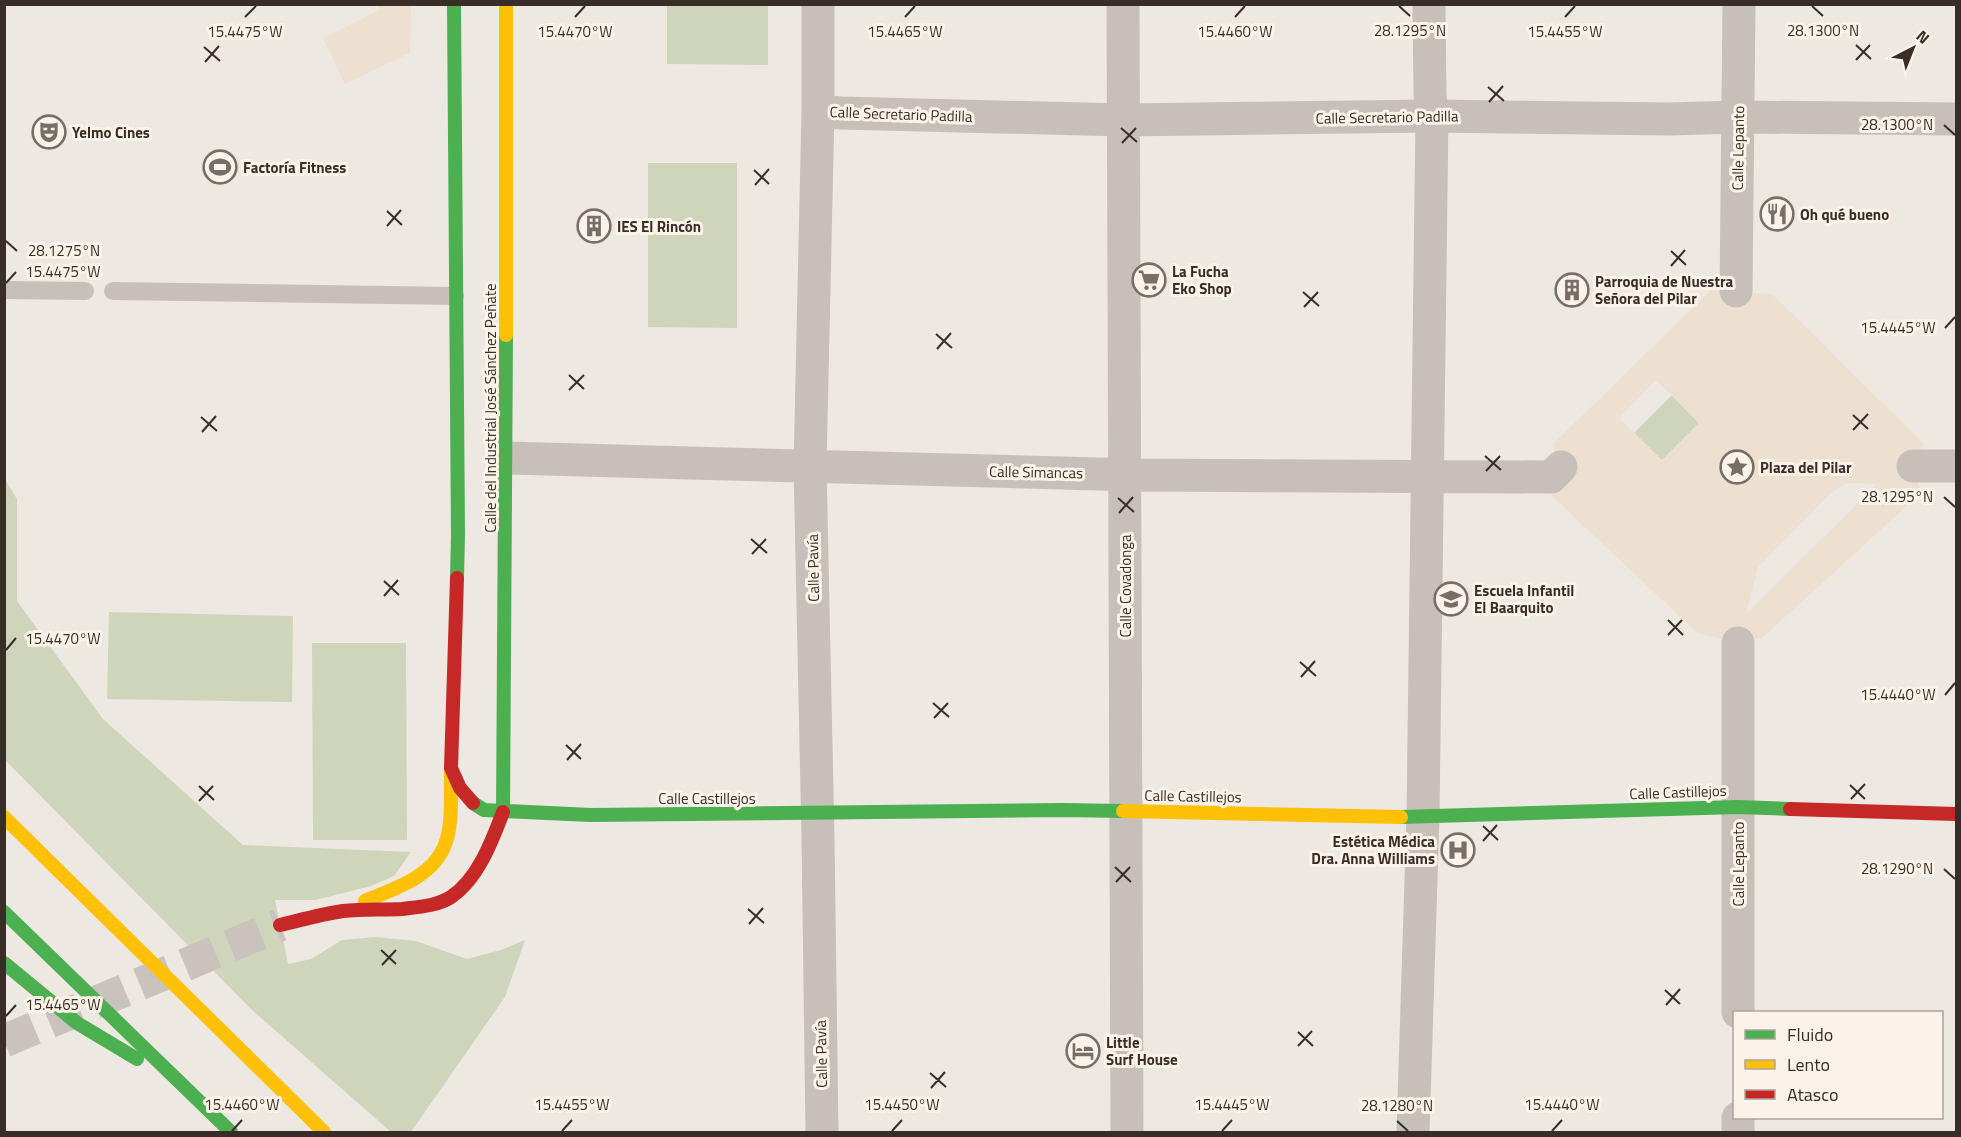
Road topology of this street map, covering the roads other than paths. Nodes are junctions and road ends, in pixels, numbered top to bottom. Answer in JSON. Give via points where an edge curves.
{"nodes":[{"id":1,"x":454,"y":4,"type":"edge"},
{"id":2,"x":506,"y":4,"type":"edge"},
{"id":3,"x":818,"y":4,"type":"edge"},
{"id":4,"x":1123,"y":4,"type":"edge"},
{"id":5,"x":1429,"y":4,"type":"edge"},
{"id":6,"x":1739,"y":4,"type":"edge"},
{"id":7,"x":818,"y":111,"type":"junction"},
{"id":8,"x":1432,"y":116,"type":"junction"},
{"id":9,"x":1738,"y":117,"type":"junction"},
{"id":10,"x":1956,"y":119,"type":"edge"},
{"id":11,"x":1124,"y":120,"type":"junction"},
{"id":12,"x":4,"y":290,"type":"edge"},
{"id":13,"x":85,"y":291,"type":"dead end"},
{"id":14,"x":113,"y":291,"type":"dead end"},
{"id":15,"x":1736,"y":291,"type":"dead end"},
{"id":16,"x":455,"y":296,"type":"junction"},
{"id":17,"x":506,"y":458,"type":"junction"},
{"id":18,"x":810,"y":466,"type":"junction"},
{"id":19,"x":1913,"y":466,"type":"dead end"},
{"id":20,"x":1956,"y":466,"type":"edge"},
{"id":21,"x":1561,"y":467,"type":"dead end"},
{"id":22,"x":1125,"y":474,"type":"junction"},
{"id":23,"x":1426,"y":476,"type":"junction"},
{"id":24,"x":1738,"y":643,"type":"dead end"},
{"id":25,"x":451,"y":768,"type":"junction"},
{"id":26,"x":1738,"y":807,"type":"junction"},
{"id":27,"x":1126,"y":811,"type":"junction"},
{"id":28,"x":504,"y":812,"type":"junction"},
{"id":29,"x":818,"y":814,"type":"junction"},
{"id":30,"x":1956,"y":814,"type":"edge"},
{"id":31,"x":4,"y":817,"type":"edge"},
{"id":32,"x":1423,"y":817,"type":"junction"},
{"id":33,"x":342,"y":911,"type":"junction"},
{"id":34,"x":4,"y":912,"type":"edge"},
{"id":35,"x":280,"y":925,"type":"tunnel mouth"},
{"id":36,"x":4,"y":963,"type":"edge"},
{"id":37,"x":1738,"y":1011,"type":"edge"},
{"id":38,"x":185,"y":1087,"type":"junction"},
{"id":39,"x":231,"y":1132,"type":"edge"},
{"id":40,"x":324,"y":1132,"type":"edge"},
{"id":41,"x":822,"y":1132,"type":"edge"},
{"id":42,"x":1127,"y":1132,"type":"edge"},
{"id":43,"x":1413,"y":1132,"type":"edge"}],
"edges":[{"from":1,"to":16,"type":"main road"},
{"from":2,"to":17,"type":"main road","name":"Calle del Industrial José Sánchez Peñate"},
{"from":3,"to":7,"type":"street","name":"Calle Pavía"},
{"from":4,"to":11,"type":"street","name":"Calle Covadonga"},
{"from":5,"to":8,"type":"street"},
{"from":6,"to":9,"type":"street","name":"Calle Lepanto"},
{"from":7,"to":11,"type":"street","name":"Calle Secretario Padilla"},
{"from":7,"to":18,"type":"street","name":"Calle Pavía"},
{"from":8,"to":9,"type":"street","name":"Calle Secretario Padilla"},
{"from":8,"to":11,"type":"street","name":"Calle Secretario Padilla"},
{"from":8,"to":23,"type":"street"},
{"from":9,"to":10,"type":"street","name":"Calle Secretario Padilla"},
{"from":9,"to":15,"type":"street","name":"Calle Lepanto"},
{"from":11,"to":22,"type":"street","name":"Calle Covadonga"},
{"from":12,"to":13,"type":"lane"},
{"from":14,"to":16,"type":"lane"},
{"from":16,"to":25,"type":"main road","via":[[458,535]]},
{"from":17,"to":18,"type":"street","name":"Calle Simancas"},
{"from":17,"to":28,"type":"main road","name":"Calle del Industrial José Sánchez Peñate"},
{"from":18,"to":22,"type":"street","name":"Calle Simancas"},
{"from":18,"to":29,"type":"street","name":"Calle Pavía"},
{"from":19,"to":20,"type":"street"},
{"from":21,"to":23,"type":"street","name":"Calle Simancas","via":[[1551,477]]},
{"from":22,"to":23,"type":"street","name":"Calle Simancas"},
{"from":22,"to":27,"type":"street","name":"Calle Covadonga"},
{"from":23,"to":32,"type":"street"},
{"from":24,"to":26,"type":"street","name":"Calle Lepanto"},
{"from":25,"to":28,"type":"main road","name":"Calle Castillejos","via":[[459,789],[470,802],[484,810]]},
{"from":25,"to":33,"type":"main road","via":[[444,847],[430,867],[409,882]]},
{"from":26,"to":30,"type":"main road","name":"Calle Castillejos"},
{"from":26,"to":32,"type":"main road","name":"Calle Castillejos"},
{"from":26,"to":37,"type":"street","name":"Calle Lepanto"},
{"from":27,"to":29,"type":"main road","name":"Calle Castillejos"},
{"from":27,"to":32,"type":"main road","name":"Calle Castillejos"},
{"from":27,"to":42,"type":"street","name":"Calle Covadonga"},
{"from":28,"to":29,"type":"main road","name":"Calle Castillejos"},
{"from":28,"to":33,"type":"main road","via":[[477,867],[453,896],[425,906]]},
{"from":29,"to":41,"type":"street","name":"Calle Pavía"},
{"from":31,"to":40,"type":"main road"},
{"from":32,"to":43,"type":"street"},
{"from":33,"to":35,"type":"main road"},
{"from":34,"to":38,"type":"main road"},
{"from":36,"to":38,"type":"main road","via":[[77,1023]]},
{"from":38,"to":39,"type":"main road"}]}
